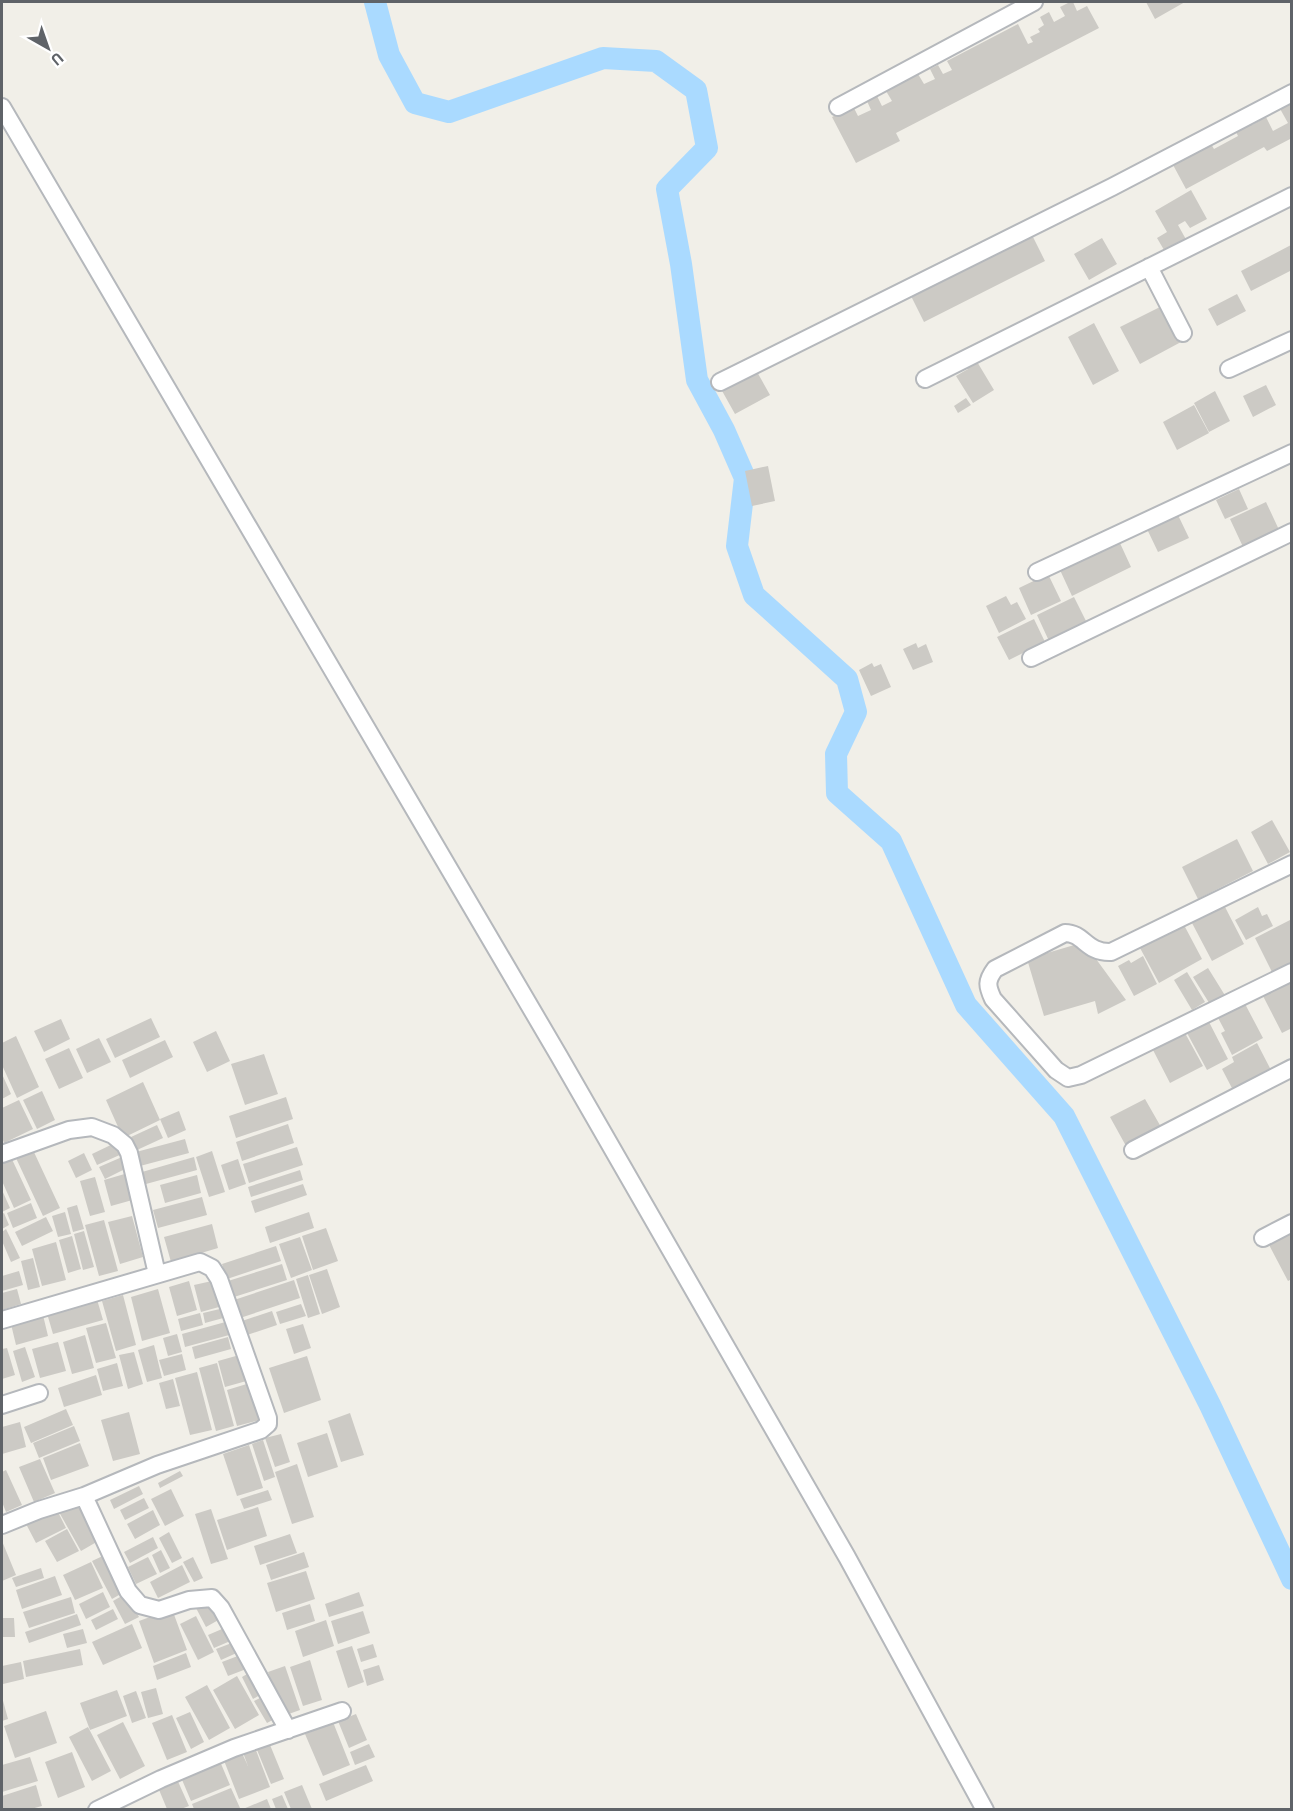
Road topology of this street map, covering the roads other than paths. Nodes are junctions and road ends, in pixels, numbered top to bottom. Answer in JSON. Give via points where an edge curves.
{"nodes":[{"id":1,"x":1034,"y":2,"type":"edge"},
{"id":2,"x":1292,"y":93,"type":"edge"},
{"id":3,"x":2,"y":107,"type":"edge"},
{"id":4,"x":838,"y":107,"type":"dead end"},
{"id":5,"x":1292,"y":196,"type":"edge"},
{"id":6,"x":1149,"y":267,"type":"junction"},
{"id":7,"x":1183,"y":333,"type":"dead end"},
{"id":8,"x":1292,"y":340,"type":"edge"},
{"id":9,"x":1228,"y":369,"type":"dead end"},
{"id":10,"x":925,"y":380,"type":"dead end"},
{"id":11,"x":720,"y":381,"type":"dead end"},
{"id":12,"x":1292,"y":453,"type":"edge"},
{"id":13,"x":1292,"y":532,"type":"edge"},
{"id":14,"x":1036,"y":572,"type":"dead end"},
{"id":15,"x":1031,"y":658,"type":"dead end"},
{"id":16,"x":1292,"y":864,"type":"edge"},
{"id":17,"x":1292,"y":972,"type":"edge"},
{"id":18,"x":1292,"y":1068,"type":"edge"},
{"id":19,"x":1133,"y":1150,"type":"dead end"},
{"id":20,"x":2,"y":1154,"type":"edge"},
{"id":21,"x":1292,"y":1223,"type":"edge"},
{"id":22,"x":1263,"y":1238,"type":"dead end"},
{"id":23,"x":157,"y":1274,"type":"junction"},
{"id":24,"x":2,"y":1320,"type":"edge"},
{"id":25,"x":39,"y":1393,"type":"dead end"},
{"id":26,"x":2,"y":1405,"type":"edge"},
{"id":27,"x":84,"y":1496,"type":"junction"},
{"id":28,"x":2,"y":1525,"type":"edge"},
{"id":29,"x":342,"y":1712,"type":"dead end"},
{"id":30,"x":288,"y":1730,"type":"junction"},
{"id":31,"x":98,"y":1809,"type":"edge"},
{"id":32,"x":985,"y":1809,"type":"edge"}],
"edges":[{"from":1,"to":4,"type":"street"},
{"from":2,"to":11,"type":"street","via":[[1112,187]]},
{"from":3,"to":32,"type":"street","via":[[559,1056],[847,1557]]},
{"from":5,"to":6,"type":"street"},
{"from":6,"to":7,"type":"street"},
{"from":6,"to":10,"type":"street"},
{"from":8,"to":9,"type":"street"},
{"from":12,"to":14,"type":"street"},
{"from":13,"to":15,"type":"street"},
{"from":16,"to":17,"type":"street","via":[[1111,952],[1093,950],[1075,935],[1065,933],[995,969],[987,985],[993,999],[1056,1070],[1068,1078]]},
{"from":18,"to":19,"type":"street"},
{"from":20,"to":23,"type":"street","via":[[69,1130],[92,1127],[125,1144]]},
{"from":21,"to":22,"type":"street"},
{"from":23,"to":24,"type":"street"},
{"from":23,"to":27,"type":"street","via":[[200,1262],[212,1268],[268,1424],[261,1430],[157,1465]]},
{"from":25,"to":26,"type":"street"},
{"from":27,"to":28,"type":"street"},
{"from":27,"to":30,"type":"street","via":[[128,1591],[140,1605],[159,1610],[189,1600],[212,1598],[221,1608]]},
{"from":29,"to":30,"type":"street"},
{"from":30,"to":31,"type":"street","via":[[160,1779]]}]}
